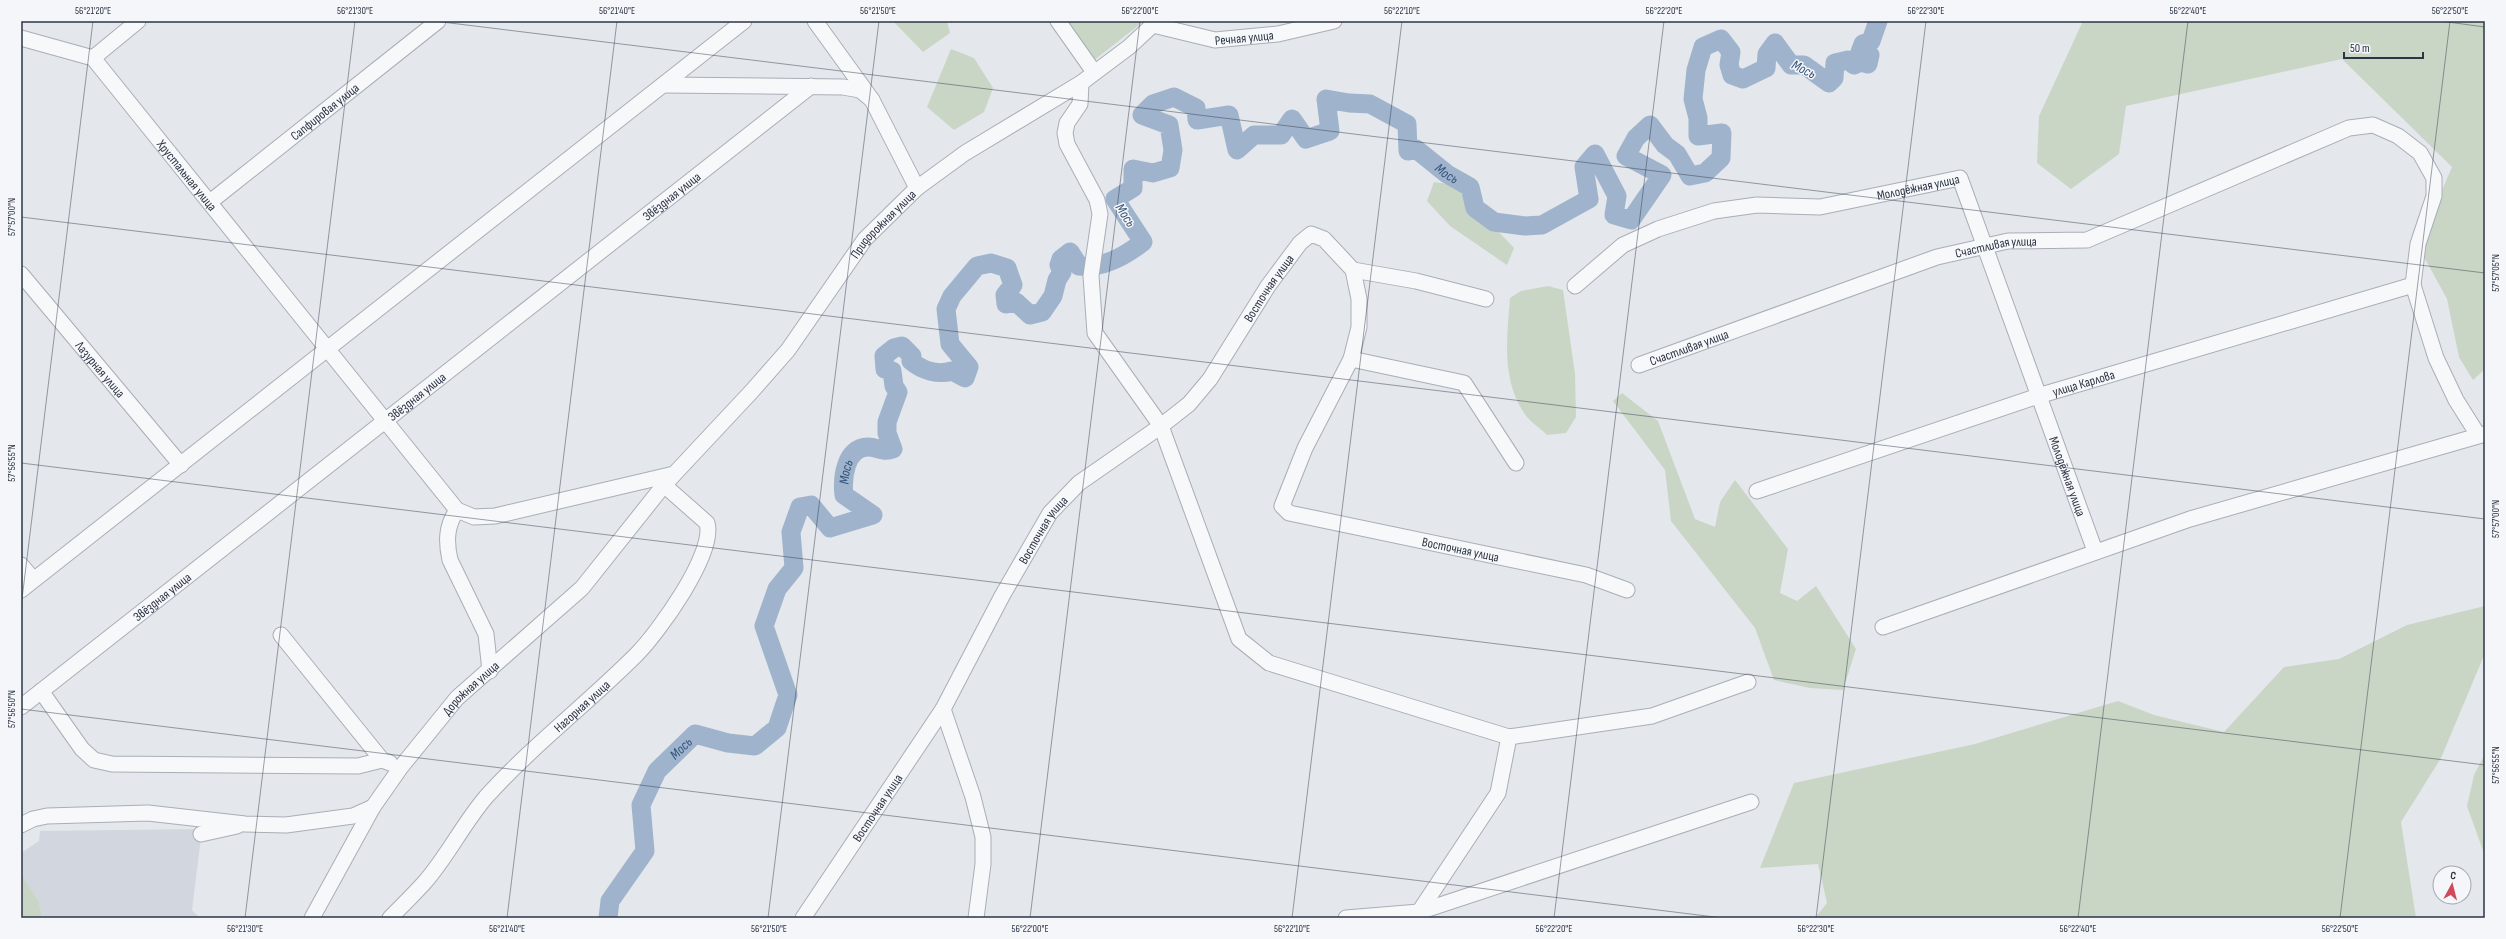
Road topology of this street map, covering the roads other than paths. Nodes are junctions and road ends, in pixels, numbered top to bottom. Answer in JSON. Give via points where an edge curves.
{"nodes":[{"id":1,"x":138,"y":21,"type":"edge"},
{"id":2,"x":438,"y":21,"type":"edge"},
{"id":3,"x":744,"y":21,"type":"edge"},
{"id":4,"x":815,"y":21,"type":"edge"},
{"id":5,"x":1058,"y":21,"type":"edge"},
{"id":6,"x":1334,"y":21,"type":"edge"},
{"id":7,"x":1155,"y":23,"type":"edge"},
{"id":8,"x":21,"y":38,"type":"edge"},
{"id":9,"x":93,"y":58,"type":"junction"},
{"id":10,"x":1094,"y":72,"type":"junction"},
{"id":11,"x":1081,"y":83,"type":"junction"},
{"id":12,"x":663,"y":84,"type":"junction"},
{"id":13,"x":811,"y":86,"type":"junction"},
{"id":14,"x":872,"y":100,"type":"junction"},
{"id":15,"x":917,"y":188,"type":"junction"},
{"id":16,"x":210,"y":202,"type":"junction"},
{"id":17,"x":1986,"y":246,"type":"junction"},
{"id":18,"x":1354,"y":270,"type":"junction"},
{"id":19,"x":21,"y":274,"type":"edge"},
{"id":20,"x":2413,"y":285,"type":"junction"},
{"id":21,"x":1574,"y":286,"type":"dead end"},
{"id":22,"x":1486,"y":299,"type":"dead end"},
{"id":23,"x":327,"y":350,"type":"junction"},
{"id":24,"x":1351,"y":359,"type":"junction"},
{"id":25,"x":1639,"y":365,"type":"dead end"},
{"id":26,"x":2038,"y":396,"type":"junction"},
{"id":27,"x":384,"y":421,"type":"junction"},
{"id":28,"x":1161,"y":426,"type":"junction"},
{"id":29,"x":2482,"y":434,"type":"edge"},
{"id":30,"x":1516,"y":463,"type":"dead end"},
{"id":31,"x":181,"y":464,"type":"junction"},
{"id":32,"x":674,"y":474,"type":"junction"},
{"id":33,"x":664,"y":486,"type":"junction"},
{"id":34,"x":1757,"y":491,"type":"dead end"},
{"id":35,"x":457,"y":510,"type":"junction"},
{"id":36,"x":2095,"y":551,"type":"junction"},
{"id":37,"x":21,"y":565,"type":"edge"},
{"id":38,"x":33,"y":579,"type":"junction"},
{"id":39,"x":21,"y":590,"type":"edge"},
{"id":40,"x":1627,"y":590,"type":"dead end"},
{"id":41,"x":1884,"y":627,"type":"dead end"},
{"id":42,"x":281,"y":635,"type":"dead end"},
{"id":43,"x":490,"y":671,"type":"junction"},
{"id":44,"x":1748,"y":682,"type":"dead end"},
{"id":45,"x":41,"y":691,"type":"junction"},
{"id":46,"x":21,"y":707,"type":"edge"},
{"id":47,"x":942,"y":710,"type":"junction"},
{"id":48,"x":1509,"y":737,"type":"junction"},
{"id":49,"x":382,"y":760,"type":"junction"},
{"id":50,"x":401,"y":767,"type":"junction"},
{"id":51,"x":1750,"y":802,"type":"dead end"},
{"id":52,"x":373,"y":807,"type":"junction"},
{"id":53,"x":245,"y":824,"type":"junction"},
{"id":54,"x":21,"y":825,"type":"edge"},
{"id":55,"x":202,"y":834,"type":"dead end"},
{"id":56,"x":1420,"y":915,"type":"edge"},
{"id":57,"x":312,"y":918,"type":"edge"},
{"id":58,"x":390,"y":918,"type":"edge"},
{"id":59,"x":803,"y":918,"type":"edge"},
{"id":60,"x":976,"y":918,"type":"edge"},
{"id":61,"x":1346,"y":918,"type":"edge"}],
"edges":[{"from":1,"to":9,"type":"street"},
{"from":2,"to":16,"type":"street","name":"Сапфировая улица"},
{"from":3,"to":12,"type":"street"},
{"from":4,"to":14,"type":"street"},
{"from":5,"to":10,"type":"street"},
{"from":6,"to":7,"type":"street","name":"Речная улица","via":[[1278,34],[1216,40]]},
{"from":7,"to":10,"type":"street","name":"Придорожная улица","via":[[1129,47]]},
{"from":8,"to":9,"type":"street"},
{"from":9,"to":16,"type":"street","name":"Хрустальная улица"},
{"from":10,"to":11,"type":"street","name":"Придорожная улица"},
{"from":11,"to":15,"type":"street","name":"Придорожная улица","via":[[964,153]]},
{"from":11,"to":28,"type":"street","via":[[1080,104],[1067,123],[1065,133],[1067,144],[1099,207],[1091,276],[1095,333]]},
{"from":12,"to":13,"type":"street"},
{"from":12,"to":23,"type":"street"},
{"from":13,"to":14,"type":"street","via":[[860,90]]},
{"from":13,"to":27,"type":"street","name":"Звёздная улица"},
{"from":14,"to":15,"type":"street"},
{"from":15,"to":32,"type":"street","name":"Придорожная улица","via":[[864,239],[788,350]]},
{"from":16,"to":23,"type":"street","name":"Хрустальная улица"},
{"from":17,"to":20,"type":"street","name":"Счастливая улица","via":[[2008,241],[2087,240],[2349,128],[2374,125],[2398,136],[2420,153],[2434,178],[2434,196],[2418,244]]},
{"from":17,"to":21,"type":"street","name":"Молодёжная улица","via":[[1960,178],[1820,207],[1757,205],[1714,211],[1658,229],[1623,245]]},
{"from":17,"to":25,"type":"street","name":"Счастливая улица","via":[[1937,257]]},
{"from":17,"to":26,"type":"street","name":"Молодёжная улица"},
{"from":18,"to":22,"type":"street","via":[[1416,280]]},
{"from":18,"to":24,"type":"street","name":"Восточная улица","via":[[1360,299],[1359,327]]},
{"from":18,"to":28,"type":"street","name":"Восточная улица","via":[[1324,239],[1311,234],[1300,243],[1268,286],[1210,379],[1189,404]]},
{"from":19,"to":31,"type":"street","name":"Лазурная улица"},
{"from":20,"to":26,"type":"street","name":"улица Карлова"},
{"from":20,"to":29,"type":"street","via":[[2436,358],[2456,400]]},
{"from":23,"to":27,"type":"street","name":"Хрустальная улица"},
{"from":23,"to":31,"type":"street"},
{"from":24,"to":30,"type":"street","via":[[1464,383]]},
{"from":24,"to":40,"type":"street","name":"Восточная улица","via":[[1296,470],[1282,506],[1289,513],[1586,575]]},
{"from":26,"to":34,"type":"street","name":"улица Карлова"},
{"from":26,"to":36,"type":"street","name":"Молодёжная улица"},
{"from":27,"to":35,"type":"street","name":"Хрустальная улица"},
{"from":27,"to":45,"type":"street","name":"Звёздная улица"},
{"from":28,"to":47,"type":"street","name":"Восточная улица","via":[[1079,483],[1050,513],[1002,596]]},
{"from":28,"to":48,"type":"street","via":[[1239,639],[1269,663]]},
{"from":29,"to":36,"type":"street","via":[[2190,518]]},
{"from":31,"to":38,"type":"street"},
{"from":32,"to":33,"type":"street","name":"Придорожная улица"},
{"from":32,"to":35,"type":"street","via":[[495,516],[474,517]]},
{"from":33,"to":43,"type":"street","name":"Дорожная улица","via":[[582,588]]},
{"from":33,"to":58,"type":"street","name":"Нагорная улица","via":[[707,523],[710,531],[708,542],[682,594],[636,654],[568,716],[486,798],[424,883]]},
{"from":35,"to":43,"type":"street","via":[[450,520],[447,548],[450,560],[486,634]]},
{"from":36,"to":41,"type":"street"},
{"from":37,"to":38,"type":"street"},
{"from":38,"to":39,"type":"street"},
{"from":42,"to":49,"type":"street"},
{"from":43,"to":50,"type":"street","name":"Дорожная улица","via":[[457,698]]},
{"from":44,"to":48,"type":"street","via":[[1652,716]]},
{"from":45,"to":46,"type":"street","name":"Звёздная улица"},
{"from":45,"to":49,"type":"street","via":[[82,749],[94,760],[112,764],[358,766]]},
{"from":47,"to":59,"type":"street","name":"Восточная улица"},
{"from":47,"to":60,"type":"street","via":[[973,797],[982,836],[983,864]]},
{"from":48,"to":56,"type":"street","via":[[1498,793]]},
{"from":49,"to":50,"type":"street"},
{"from":50,"to":52,"type":"street","name":"Дорожная улица"},
{"from":51,"to":56,"type":"street"},
{"from":52,"to":53,"type":"street","via":[[353,816],[286,825]]},
{"from":52,"to":57,"type":"street","name":"Дорожная улица"},
{"from":53,"to":54,"type":"street","via":[[148,814],[48,816]]},
{"from":53,"to":55,"type":"street"},
{"from":56,"to":61,"type":"street"}]}
